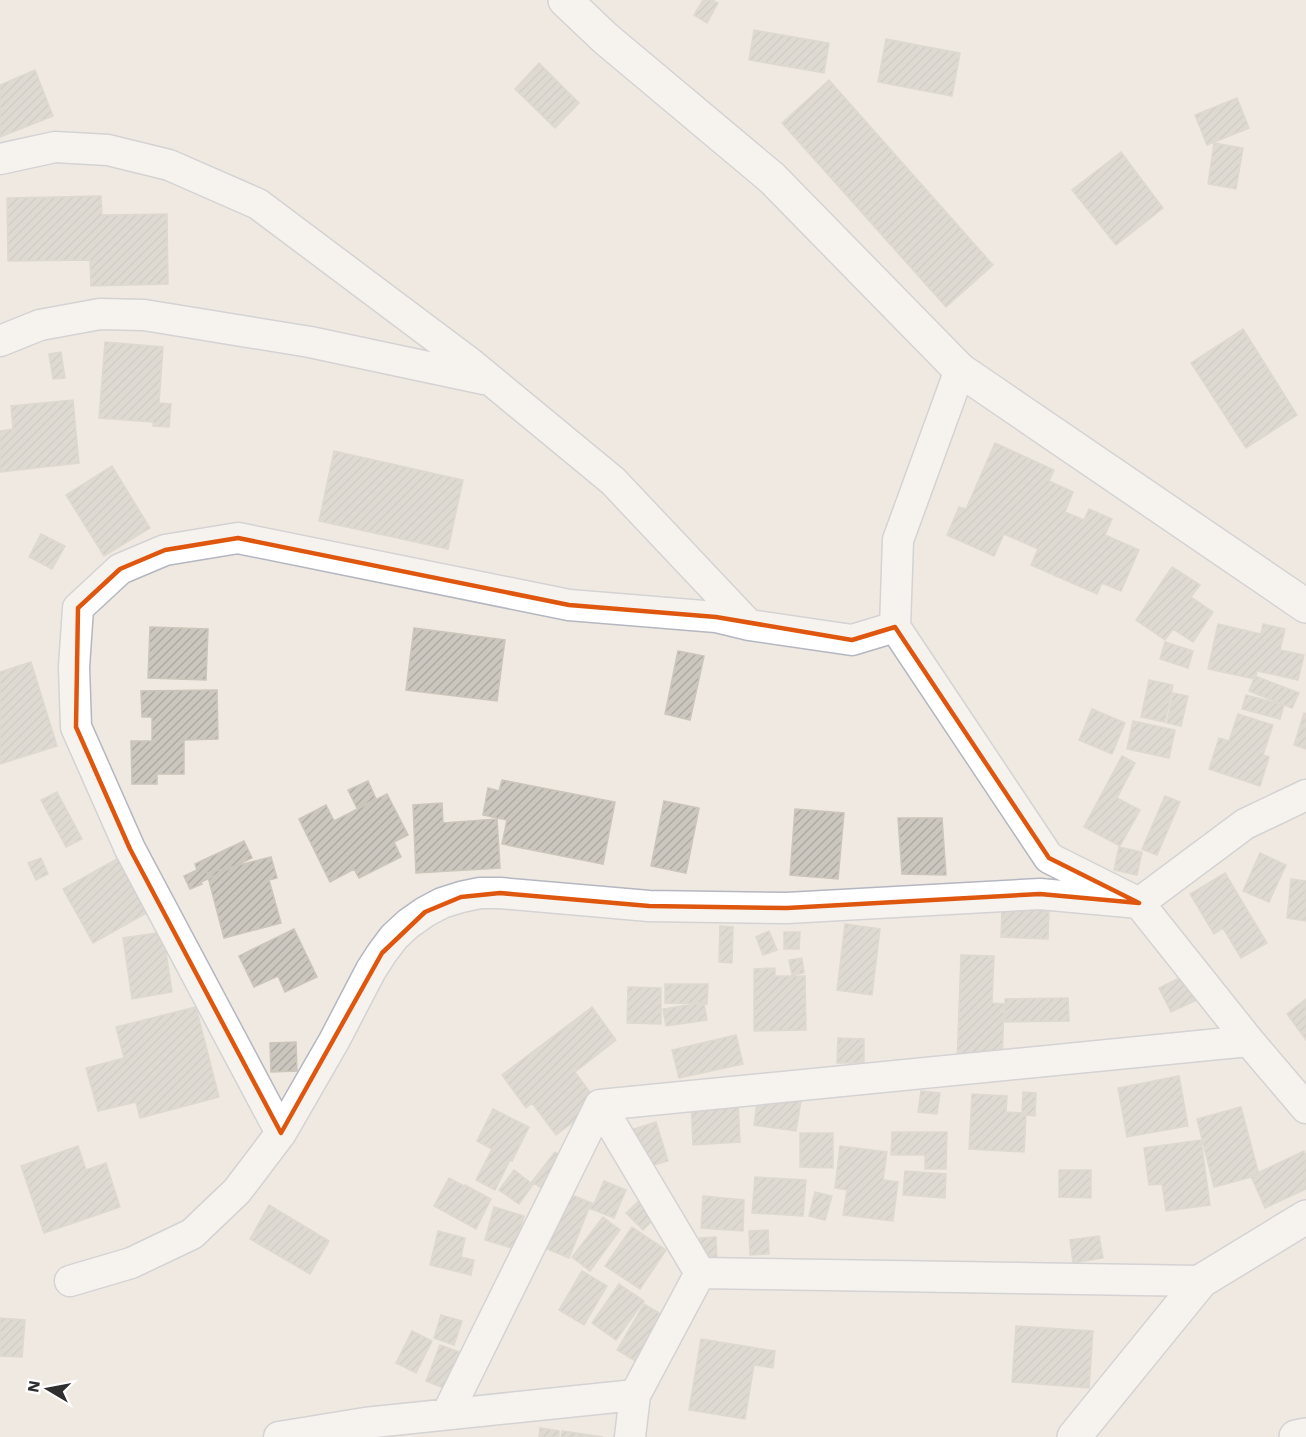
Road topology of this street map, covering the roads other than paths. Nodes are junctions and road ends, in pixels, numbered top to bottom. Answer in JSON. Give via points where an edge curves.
{"nodes":[{"id":1,"x":565,"y":0,"type":"edge"},
{"id":2,"x":0,"y":159,"type":"edge"},
{"id":3,"x":0,"y":341,"type":"edge"},
{"id":4,"x":960,"y":370,"type":"junction"},
{"id":5,"x":490,"y":380,"type":"junction"},
{"id":6,"x":1306,"y":606,"type":"edge"},
{"id":7,"x":749,"y":625,"type":"junction"},
{"id":8,"x":895,"y":627,"type":"junction"},
{"id":9,"x":1306,"y":795,"type":"edge"},
{"id":10,"x":1139,"y":903,"type":"junction"},
{"id":11,"x":1249,"y":1041,"type":"junction"},
{"id":12,"x":600,"y":1105,"type":"junction"},
{"id":13,"x":1306,"y":1108,"type":"edge"},
{"id":14,"x":280,"y":1132,"type":"junction"},
{"id":15,"x":1306,"y":1217,"type":"edge"},
{"id":16,"x":700,"y":1273,"type":"junction"},
{"id":17,"x":70,"y":1281,"type":"dead end"},
{"id":18,"x":1202,"y":1281,"type":"junction"},
{"id":19,"x":635,"y":1395,"type":"junction"},
{"id":20,"x":447,"y":1414,"type":"junction"},
{"id":21,"x":1306,"y":1435,"type":"edge"},
{"id":22,"x":279,"y":1437,"type":"edge"},
{"id":23,"x":630,"y":1437,"type":"edge"},
{"id":24,"x":1074,"y":1437,"type":"edge"},
{"id":25,"x":1296,"y":1437,"type":"edge"}],
"edges":[{"from":1,"to":4,"type":"street","via":[[604,38],[772,178]]},
{"from":2,"to":5,"type":"street","via":[[55,147],[108,150],[169,165],[258,204]]},
{"from":3,"to":5,"type":"street","via":[[40,324],[100,314],[144,315],[309,342]]},
{"from":4,"to":6,"type":"street"},
{"from":4,"to":8,"type":"street","via":[[898,540]]},
{"from":5,"to":7,"type":"street","via":[[613,481]]},
{"from":7,"to":8,"type":"street","via":[[852,640]]},
{"from":7,"to":14,"type":"street","via":[[716,617],[569,605],[238,538],[165,550],[120,568],[78,608],[74,667],[76,727],[130,849]]},
{"from":8,"to":10,"type":"street","via":[[1049,858]]},
{"from":9,"to":10,"type":"street","via":[[1245,824]]},
{"from":10,"to":11,"type":"street"},
{"from":10,"to":14,"type":"street","via":[[1040,894],[787,908],[650,906],[500,893],[461,897],[425,912],[394,937]]},
{"from":11,"to":12,"type":"street"},
{"from":11,"to":13,"type":"street"},
{"from":12,"to":16,"type":"street"},
{"from":12,"to":20,"type":"street"},
{"from":14,"to":17,"type":"street","via":[[237,1191],[192,1234],[131,1263]]},
{"from":15,"to":18,"type":"street"},
{"from":16,"to":18,"type":"street"},
{"from":16,"to":19,"type":"street"},
{"from":18,"to":24,"type":"street"},
{"from":19,"to":20,"type":"street"},
{"from":19,"to":23,"type":"street"},
{"from":20,"to":22,"type":"street"},
{"from":21,"to":25,"type":"street"}]}
